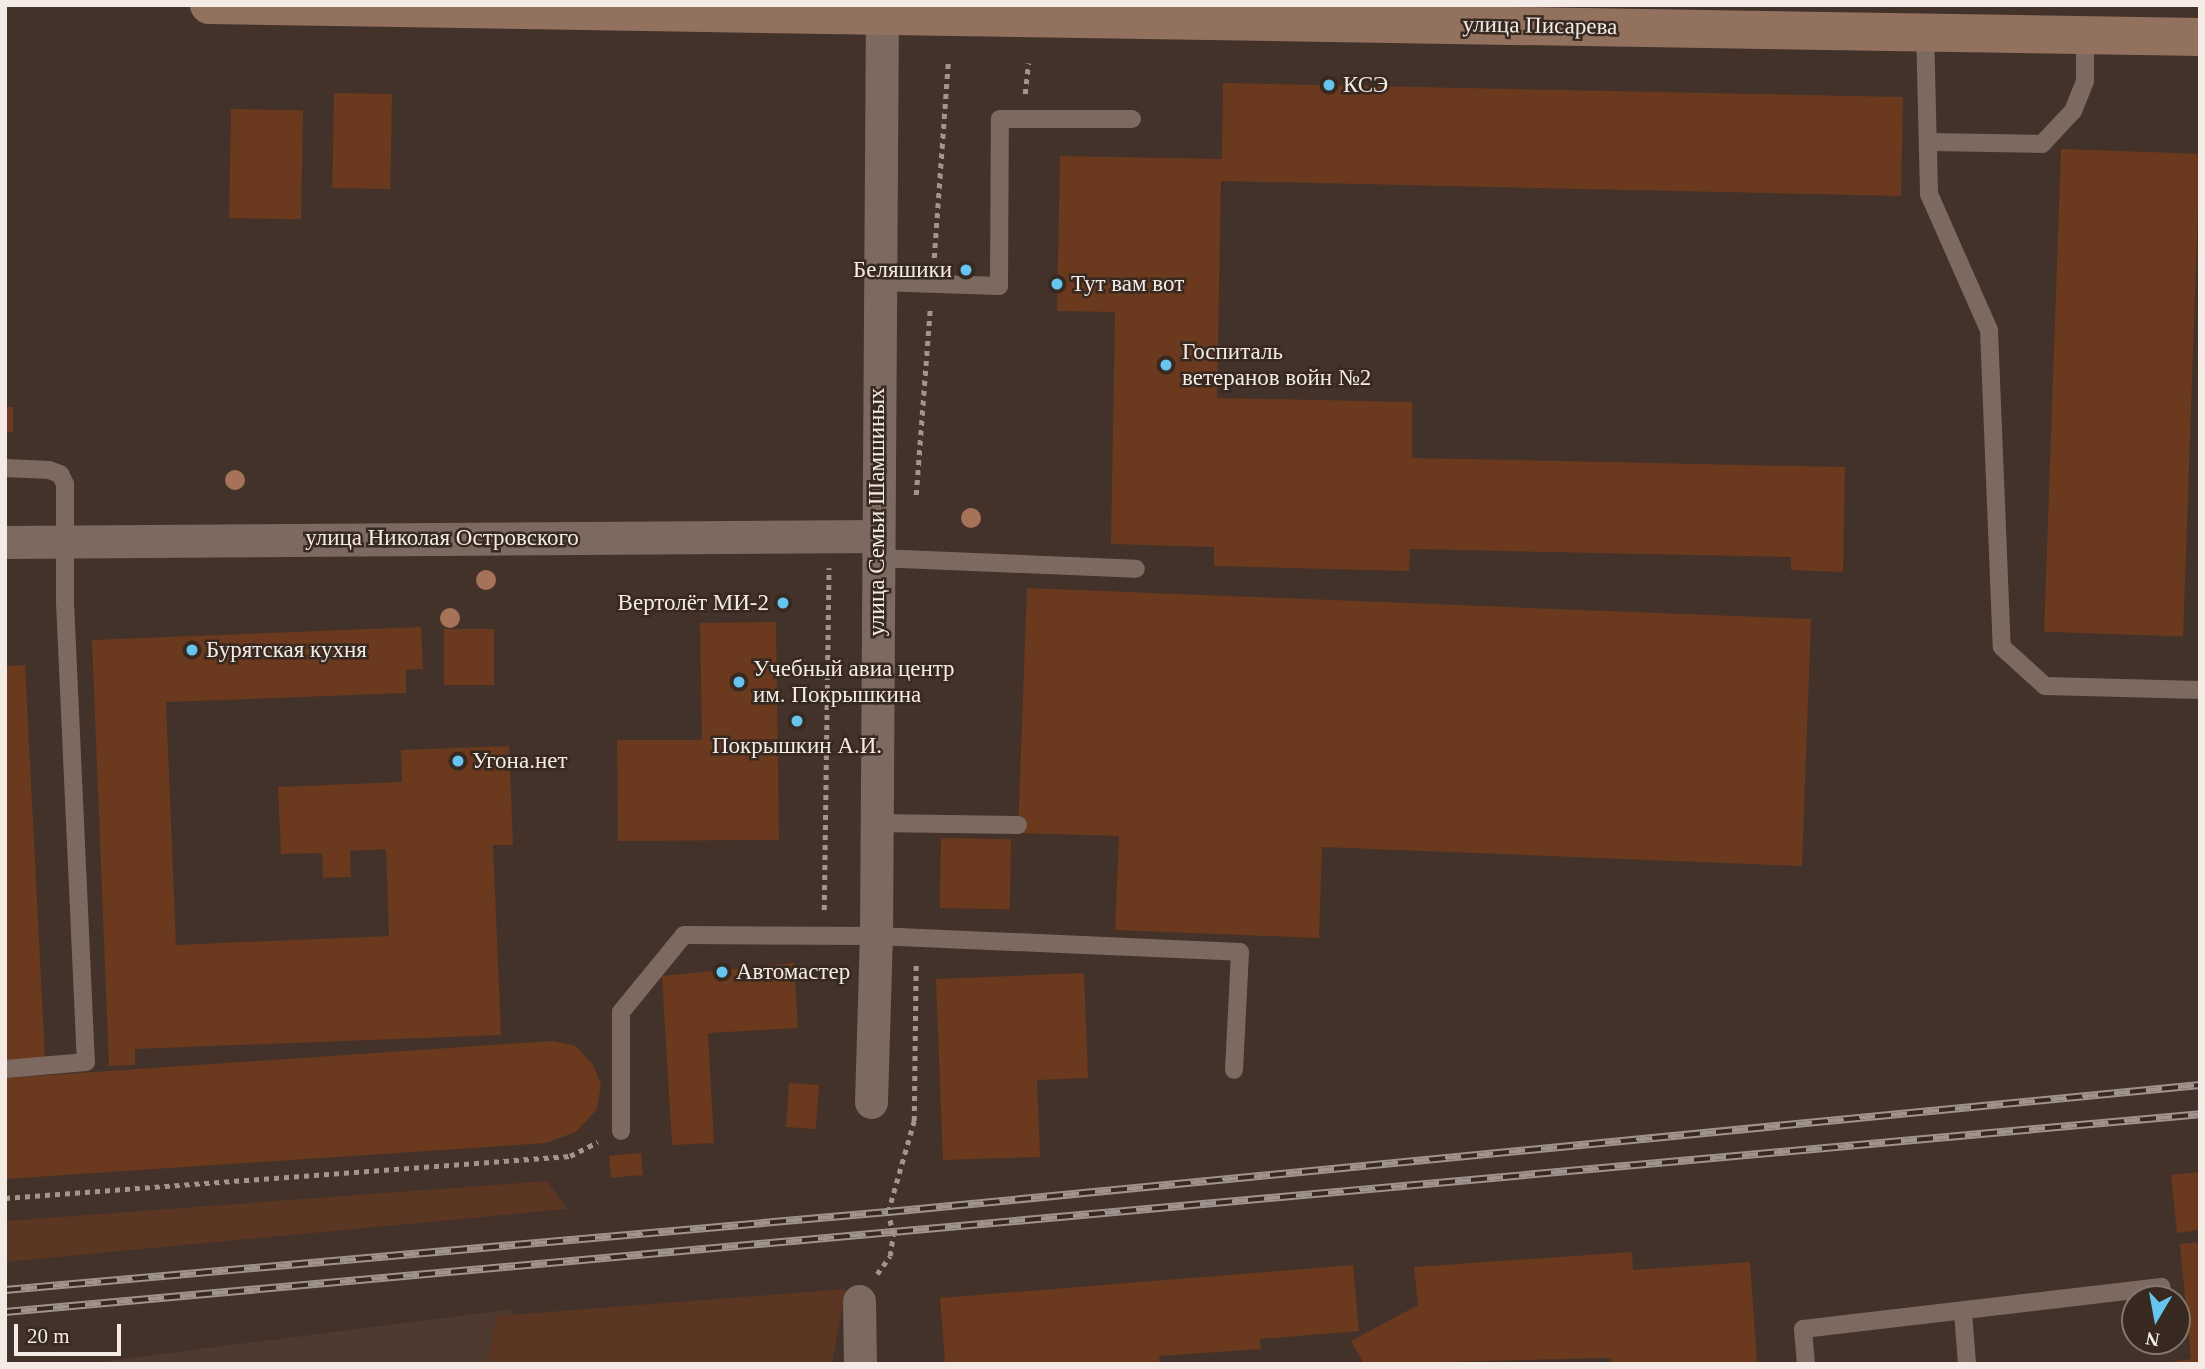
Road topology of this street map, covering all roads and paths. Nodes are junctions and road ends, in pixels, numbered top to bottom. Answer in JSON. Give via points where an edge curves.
{"nodes":[{"id":1,"x":209,"y":5,"type":"edge"},
{"id":2,"x":550,"y":8,"type":"edge"},
{"id":3,"x":882,"y":11,"type":"edge"},
{"id":4,"x":1182,"y":13,"type":"edge"},
{"id":5,"x":1672,"y":17,"type":"edge"},
{"id":6,"x":1926,"y":29,"type":"junction"},
{"id":7,"x":2085,"y":33,"type":"junction"},
{"id":8,"x":2200,"y":37,"type":"edge"},
{"id":9,"x":948,"y":61,"type":"dead end"},
{"id":10,"x":1132,"y":119,"type":"dead end"},
{"id":11,"x":1930,"y":142,"type":"junction"},
{"id":12,"x":877,"y":282,"type":"junction"},
{"id":13,"x":932,"y":285,"type":"junction"},
{"id":14,"x":5,"y":468,"type":"edge"},
{"id":15,"x":916,"y":505,"type":"dead end"},
{"id":16,"x":830,"y":536,"type":"junction"},
{"id":17,"x":5,"y":542,"type":"edge"},
{"id":18,"x":63,"y":542,"type":"junction"},
{"id":19,"x":878,"y":547,"type":"junction"},
{"id":20,"x":1136,"y":569,"type":"dead end"},
{"id":21,"x":2200,"y":690,"type":"edge"},
{"id":22,"x":876,"y":823,"type":"junction"},
{"id":23,"x":1018,"y":825,"type":"dead end"},
{"id":24,"x":823,"y":936,"type":"junction"},
{"id":25,"x":876,"y":936,"type":"junction"},
{"id":26,"x":915,"y":938,"type":"junction"},
{"id":27,"x":5,"y":1069,"type":"edge"},
{"id":28,"x":1234,"y":1070,"type":"dead end"},
{"id":29,"x":871,"y":1102,"type":"dead end"},
{"id":30,"x":621,"y":1131,"type":"joint"},
{"id":31,"x":5,"y":1198,"type":"edge"},
{"id":32,"x":2121,"y":1292,"type":"edge"},
{"id":33,"x":859,"y":1301,"type":"joint"},
{"id":34,"x":1963,"y":1312,"type":"junction"},
{"id":35,"x":860,"y":1364,"type":"edge"},
{"id":36,"x":1806,"y":1364,"type":"edge"},
{"id":37,"x":1967,"y":1364,"type":"edge"}],
"edges":[{"from":1,"to":2,"type":"main road","name":"улица Писарева"},
{"from":2,"to":3,"type":"main road","name":"улица Писарева"},
{"from":3,"to":4,"type":"main road","name":"улица Писарева"},
{"from":3,"to":12,"type":"street","name":"улица Семьи Шамшиных"},
{"from":4,"to":5,"type":"main road","name":"улица Писарева"},
{"from":5,"to":6,"type":"main road","name":"улица Писарева"},
{"from":6,"to":7,"type":"main road","name":"улица Писарева"},
{"from":6,"to":11,"type":"lane"},
{"from":7,"to":8,"type":"main road","name":"улица Писарева"},
{"from":7,"to":11,"type":"lane","via":[[2085,81],[2073,111],[2042,144]]},
{"from":9,"to":13,"type":"path"},
{"from":10,"to":13,"type":"lane","via":[[1000,119],[999,286]]},
{"from":11,"to":21,"type":"lane","via":[[1929,194],[1989,330],[2001,647],[2045,686]]},
{"from":12,"to":13,"type":"lane"},
{"from":12,"to":19,"type":"street","name":"улица Семьи Шамшиных"},
{"from":13,"to":15,"type":"path"},
{"from":14,"to":18,"type":"lane","via":[[60,474],[65,484]]},
{"from":16,"to":18,"type":"street","name":"улица Николая Островского"},
{"from":16,"to":19,"type":"street","name":"улица Николая Островского"},
{"from":16,"to":24,"type":"path"},
{"from":17,"to":18,"type":"street","name":"улица Николая Островского"},
{"from":18,"to":27,"type":"lane","via":[[86,1062]]},
{"from":19,"to":20,"type":"lane"},
{"from":19,"to":22,"type":"street","name":"улица Семьи Шамшиных"},
{"from":22,"to":23,"type":"lane"},
{"from":22,"to":25,"type":"street","name":"улица Семьи Шамшиных"},
{"from":24,"to":25,"type":"lane"},
{"from":24,"to":30,"type":"lane","via":[[684,935],[621,1012]]},
{"from":25,"to":26,"type":"lane"},
{"from":25,"to":29,"type":"street","name":"улица Семьи Шамшиных"},
{"from":26,"to":28,"type":"lane","via":[[1240,952]]},
{"from":26,"to":33,"type":"path","via":[[914,1121],[888,1212],[893,1235],[890,1256]]},
{"from":30,"to":31,"type":"path","via":[[570,1156]]},
{"from":32,"to":34,"type":"lane"},
{"from":33,"to":35,"type":"street"},
{"from":34,"to":36,"type":"lane","via":[[1803,1329]]},
{"from":34,"to":37,"type":"lane"}]}
